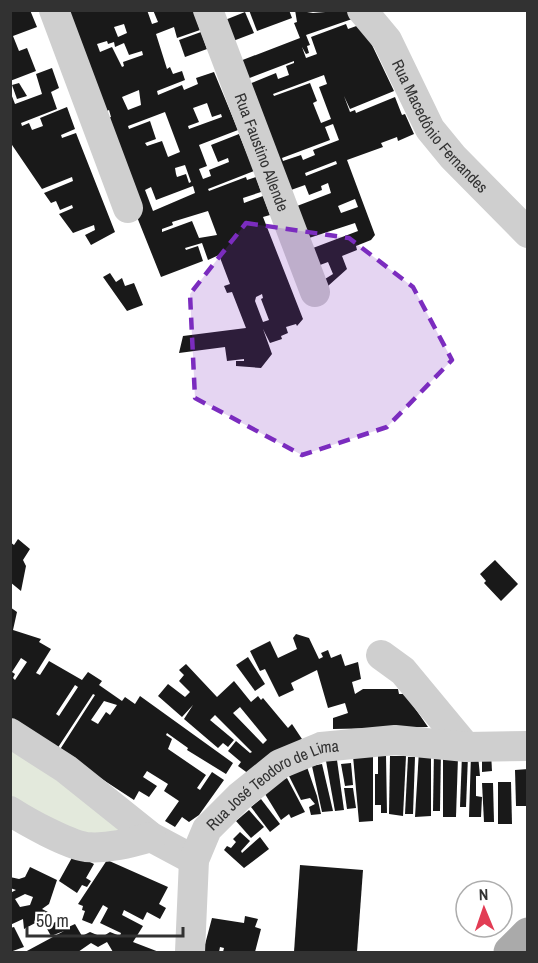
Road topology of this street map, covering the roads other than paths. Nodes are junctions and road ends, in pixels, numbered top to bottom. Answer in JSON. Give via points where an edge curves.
{"nodes":[{"id":1,"x":54,"y":10,"type":"edge"},
{"id":2,"x":208,"y":10,"type":"edge"},
{"id":3,"x":362,"y":10,"type":"edge"},
{"id":4,"x":128,"y":208,"type":"dead end"},
{"id":5,"x":528,"y":233,"type":"edge"},
{"id":6,"x":315,"y":292,"type":"dead end"},
{"id":7,"x":381,"y":655,"type":"dead end"},
{"id":8,"x":10,"y":733,"type":"edge"},
{"id":9,"x":528,"y":746,"type":"edge"},
{"id":10,"x":465,"y":747,"type":"junction"},
{"id":11,"x":10,"y":811,"type":"edge"},
{"id":12,"x":151,"y":837,"type":"junction"},
{"id":13,"x":194,"y":860,"type":"junction"},
{"id":14,"x":528,"y":934,"type":"edge"},
{"id":15,"x":190,"y":952,"type":"edge"},
{"id":16,"x":510,"y":952,"type":"edge"}],
"edges":[{"from":1,"to":4,"type":"street"},
{"from":2,"to":6,"type":"street","name":"Rua Faustino Allende"},
{"from":3,"to":5,"type":"street","name":"Rua Macedônio Fernandes","via":[[387,40],[430,129]]},
{"from":7,"to":10,"type":"street","via":[[403,671]]},
{"from":8,"to":12,"type":"street","via":[[66,769]]},
{"from":9,"to":10,"type":"street"},
{"from":10,"to":13,"type":"street","name":"Rua José Teodoro de Lima","via":[[396,740],[321,747],[280,764],[207,829]]},
{"from":11,"to":12,"type":"street","via":[[85,847],[115,846]]},
{"from":12,"to":13,"type":"street"},
{"from":13,"to":15,"type":"street","name":"Rua José Teodoro de Lima"},
{"from":14,"to":16,"type":"main road"}]}
